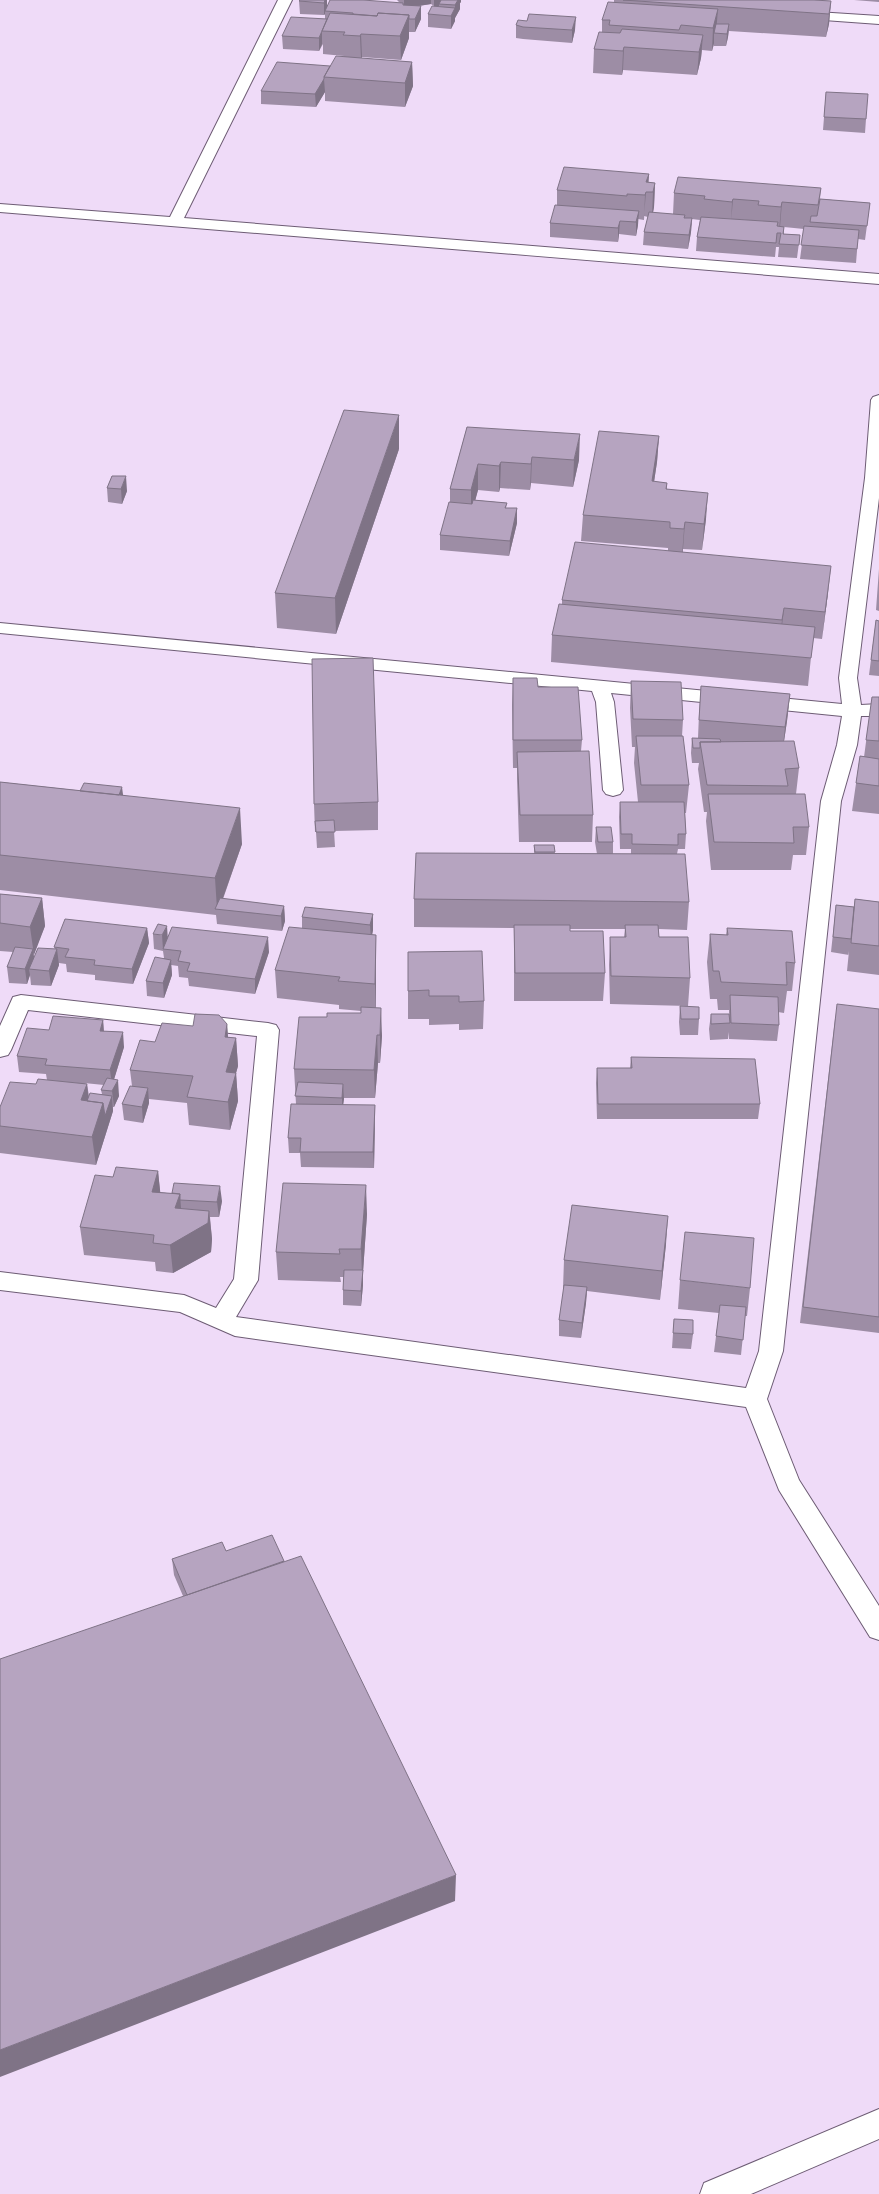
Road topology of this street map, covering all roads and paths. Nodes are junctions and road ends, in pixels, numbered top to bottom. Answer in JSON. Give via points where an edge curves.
{"nodes":[{"id":1,"x":285,"y":0,"type":"edge"},
{"id":2,"x":802,"y":15,"type":"edge"},
{"id":3,"x":879,"y":20,"type":"edge"},
{"id":4,"x":0,"y":208,"type":"edge"},
{"id":5,"x":175,"y":222,"type":"junction"},
{"id":6,"x":879,"y":279,"type":"edge"},
{"id":7,"x":879,"y":400,"type":"edge"},
{"id":8,"x":873,"y":525,"type":"edge"},
{"id":9,"x":0,"y":628,"type":"edge"},
{"id":10,"x":600,"y":688,"type":"junction"},
{"id":11,"x":852,"y":710,"type":"junction"},
{"id":12,"x":879,"y":710,"type":"edge"},
{"id":13,"x":613,"y":790,"type":"dead end"},
{"id":14,"x":0,"y":1050,"type":"edge"},
{"id":15,"x":0,"y":1281,"type":"edge"},
{"id":16,"x":221,"y":1321,"type":"junction"},
{"id":17,"x":755,"y":1399,"type":"junction"},
{"id":18,"x":879,"y":1629,"type":"edge"},
{"id":19,"x":879,"y":2124,"type":"edge"},
{"id":20,"x":715,"y":2194,"type":"edge"}],
"edges":[{"from":1,"to":5,"type":"street"},
{"from":2,"to":3,"type":"street"},
{"from":4,"to":5,"type":"street"},
{"from":5,"to":6,"type":"street"},
{"from":7,"to":8,"type":"street","via":[[873,478]]},
{"from":8,"to":11,"type":"street","via":[[848,678]]},
{"from":9,"to":10,"type":"street"},
{"from":10,"to":11,"type":"street"},
{"from":10,"to":13,"type":"street","via":[[605,702]]},
{"from":11,"to":12,"type":"street"},
{"from":11,"to":17,"type":"street","via":[[847,745],[830,800],[771,1351]]},
{"from":14,"to":16,"type":"street","via":[[21,1002],[268,1030],[246,1280]]},
{"from":15,"to":16,"type":"street","via":[[184,1304]]},
{"from":16,"to":17,"type":"street","via":[[236,1327]]},
{"from":17,"to":18,"type":"street","via":[[788,1483]]},
{"from":19,"to":20,"type":"street"}]}
